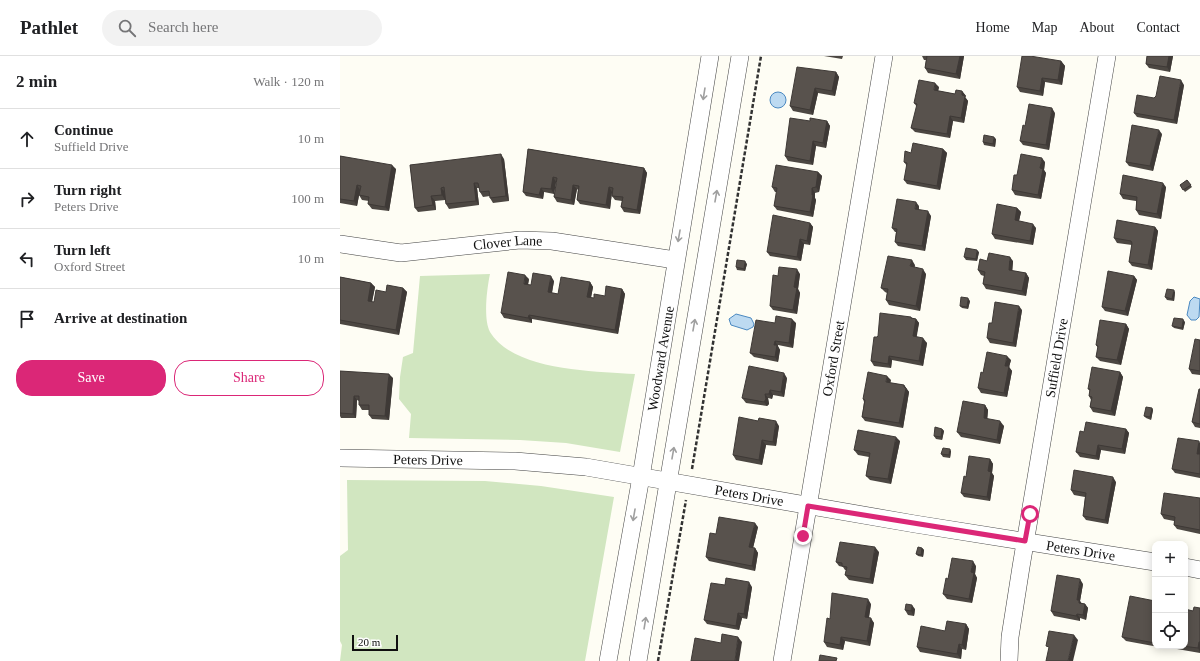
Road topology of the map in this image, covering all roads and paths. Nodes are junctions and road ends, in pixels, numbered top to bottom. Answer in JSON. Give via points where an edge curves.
{"nodes":[{"id":1,"x":710,"y":56,"type":"edge"},
{"id":2,"x":740,"y":56,"type":"edge"},
{"id":3,"x":761,"y":56,"type":"edge"},
{"id":4,"x":884,"y":56,"type":"edge"},
{"id":5,"x":1107,"y":56,"type":"edge"},
{"id":6,"x":340,"y":244,"type":"edge"},
{"id":7,"x":675,"y":260,"type":"junction"},
{"id":8,"x":340,"y":458,"type":"edge"},
{"id":9,"x":692,"y":467,"type":"dead end"},
{"id":10,"x":641,"y":477,"type":"junction"},
{"id":11,"x":668,"y":482,"type":"junction"},
{"id":12,"x":685,"y":506,"type":"dead end"},
{"id":13,"x":808,"y":506,"type":"junction"},
{"id":14,"x":1025,"y":541,"type":"junction"},
{"id":15,"x":1152,"y":562,"type":"edge"},
{"id":16,"x":1188,"y":568,"type":"edge"},
{"id":17,"x":1200,"y":570,"type":"edge"},
{"id":18,"x":608,"y":661,"type":"edge"},
{"id":19,"x":638,"y":661,"type":"edge"},
{"id":20,"x":658,"y":661,"type":"edge"},
{"id":21,"x":782,"y":661,"type":"edge"},
{"id":22,"x":1009,"y":661,"type":"edge"}],
"edges":[{"from":1,"to":7,"type":"street","name":"Woodward Avenue","one_way":true},
{"from":11,"to":2,"type":"street","name":"Woodward Avenue","one_way":true},
{"from":3,"to":9,"type":"path"},
{"from":4,"to":13,"type":"street","name":"Oxford Street"},
{"from":5,"to":14,"type":"street","name":"Suffield Drive"},
{"from":6,"to":7,"type":"street","name":"Clover Lane","via":[[401,253],[520,240],[552,241]]},
{"from":7,"to":10,"type":"street","name":"Woodward Avenue"},
{"from":8,"to":10,"type":"street","name":"Peters Drive","via":[[515,460],[586,467]]},
{"from":10,"to":11,"type":"street","name":"Peters Drive"},
{"from":10,"to":18,"type":"street","name":"Woodward Avenue","one_way":true},
{"from":11,"to":13,"type":"street","name":"Peters Drive"},
{"from":19,"to":11,"type":"street","name":"Woodward Avenue","one_way":true},
{"from":12,"to":20,"type":"path"},
{"from":13,"to":14,"type":"street","name":"Peters Drive"},
{"from":13,"to":21,"type":"street","name":"Oxford Street"},
{"from":14,"to":15,"type":"street","name":"Peters Drive"},
{"from":14,"to":22,"type":"street","name":"Suffield Drive","via":[[1010,638]]},
{"from":16,"to":17,"type":"street"}]}
